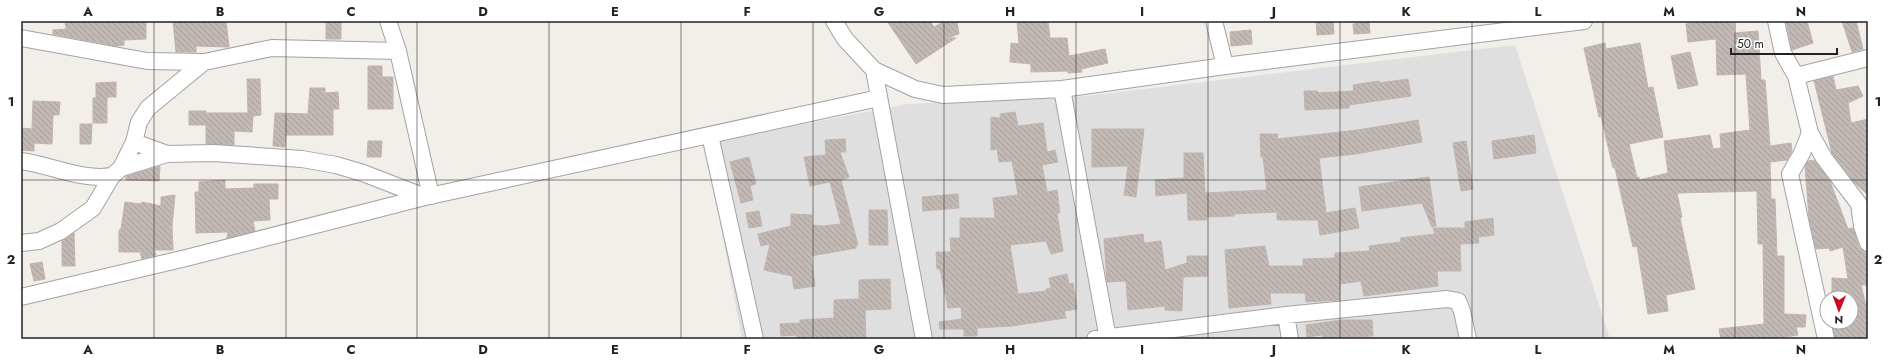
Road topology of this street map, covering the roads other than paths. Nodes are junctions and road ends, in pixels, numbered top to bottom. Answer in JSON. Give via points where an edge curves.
{"nodes":[{"id":1,"x":388,"y":21,"type":"edge"},
{"id":2,"x":834,"y":21,"type":"edge"},
{"id":3,"x":1214,"y":21,"type":"edge"},
{"id":4,"x":1584,"y":21,"type":"edge"},
{"id":5,"x":1776,"y":21,"type":"edge"},
{"id":6,"x":1487,"y":28,"type":"edge"},
{"id":7,"x":21,"y":38,"type":"edge"},
{"id":8,"x":398,"y":51,"type":"junction"},
{"id":9,"x":1868,"y":58,"type":"edge"},
{"id":10,"x":204,"y":62,"type":"junction"},
{"id":11,"x":1225,"y":66,"type":"junction"},
{"id":12,"x":874,"y":70,"type":"junction"},
{"id":13,"x":1796,"y":76,"type":"junction"},
{"id":14,"x":1062,"y":89,"type":"junction"},
{"id":15,"x":879,"y":98,"type":"junction"},
{"id":16,"x":1810,"y":133,"type":"junction"},
{"id":17,"x":710,"y":135,"type":"junction"},
{"id":18,"x":134,"y":142,"type":"junction"},
{"id":19,"x":167,"y":154,"type":"junction"},
{"id":20,"x":21,"y":161,"type":"edge"},
{"id":21,"x":116,"y":172,"type":"junction"},
{"id":22,"x":428,"y":196,"type":"junction"},
{"id":23,"x":1868,"y":242,"type":"edge"},
{"id":24,"x":21,"y":243,"type":"edge"},
{"id":25,"x":21,"y":297,"type":"edge"},
{"id":26,"x":1286,"y":315,"type":"junction"},
{"id":27,"x":1104,"y":338,"type":"edge"},
{"id":28,"x":755,"y":339,"type":"edge"},
{"id":29,"x":924,"y":339,"type":"edge"},
{"id":30,"x":1290,"y":339,"type":"edge"},
{"id":31,"x":1468,"y":339,"type":"edge"},
{"id":32,"x":1826,"y":339,"type":"edge"}],
"edges":[{"from":1,"to":8,"type":"street"},
{"from":2,"to":12,"type":"street","via":[[845,39]]},
{"from":3,"to":11,"type":"street"},
{"from":4,"to":6,"type":"street"},
{"from":5,"to":13,"type":"street","via":[[1783,53]]},
{"from":6,"to":11,"type":"street"},
{"from":7,"to":10,"type":"street","via":[[148,61]]},
{"from":8,"to":10,"type":"street","via":[[272,48]]},
{"from":8,"to":22,"type":"street"},
{"from":9,"to":13,"type":"street"},
{"from":10,"to":18,"type":"street","via":[[148,108],[139,122]]},
{"from":11,"to":14,"type":"street"},
{"from":12,"to":14,"type":"street","via":[[915,89],[943,95]]},
{"from":12,"to":15,"type":"street"},
{"from":13,"to":16,"type":"street"},
{"from":14,"to":27,"type":"street"},
{"from":15,"to":17,"type":"street"},
{"from":15,"to":29,"type":"street"},
{"from":16,"to":23,"type":"street","via":[[1824,158],[1859,204],[1862,226]]},
{"from":16,"to":32,"type":"street","via":[[1790,174]]},
{"from":17,"to":22,"type":"street"},
{"from":17,"to":28,"type":"street"},
{"from":18,"to":19,"type":"street"},
{"from":18,"to":21,"type":"street"},
{"from":19,"to":21,"type":"street"},
{"from":19,"to":22,"type":"street","via":[[214,153],[302,159],[364,173]]},
{"from":20,"to":21,"type":"street","via":[[90,177]]},
{"from":21,"to":24,"type":"street","via":[[93,208],[85,215],[61,231],[39,241]]},
{"from":22,"to":25,"type":"street"},
{"from":26,"to":27,"type":"street"},
{"from":26,"to":30,"type":"street"},
{"from":26,"to":31,"type":"street","via":[[1446,299],[1458,301]]}]}
